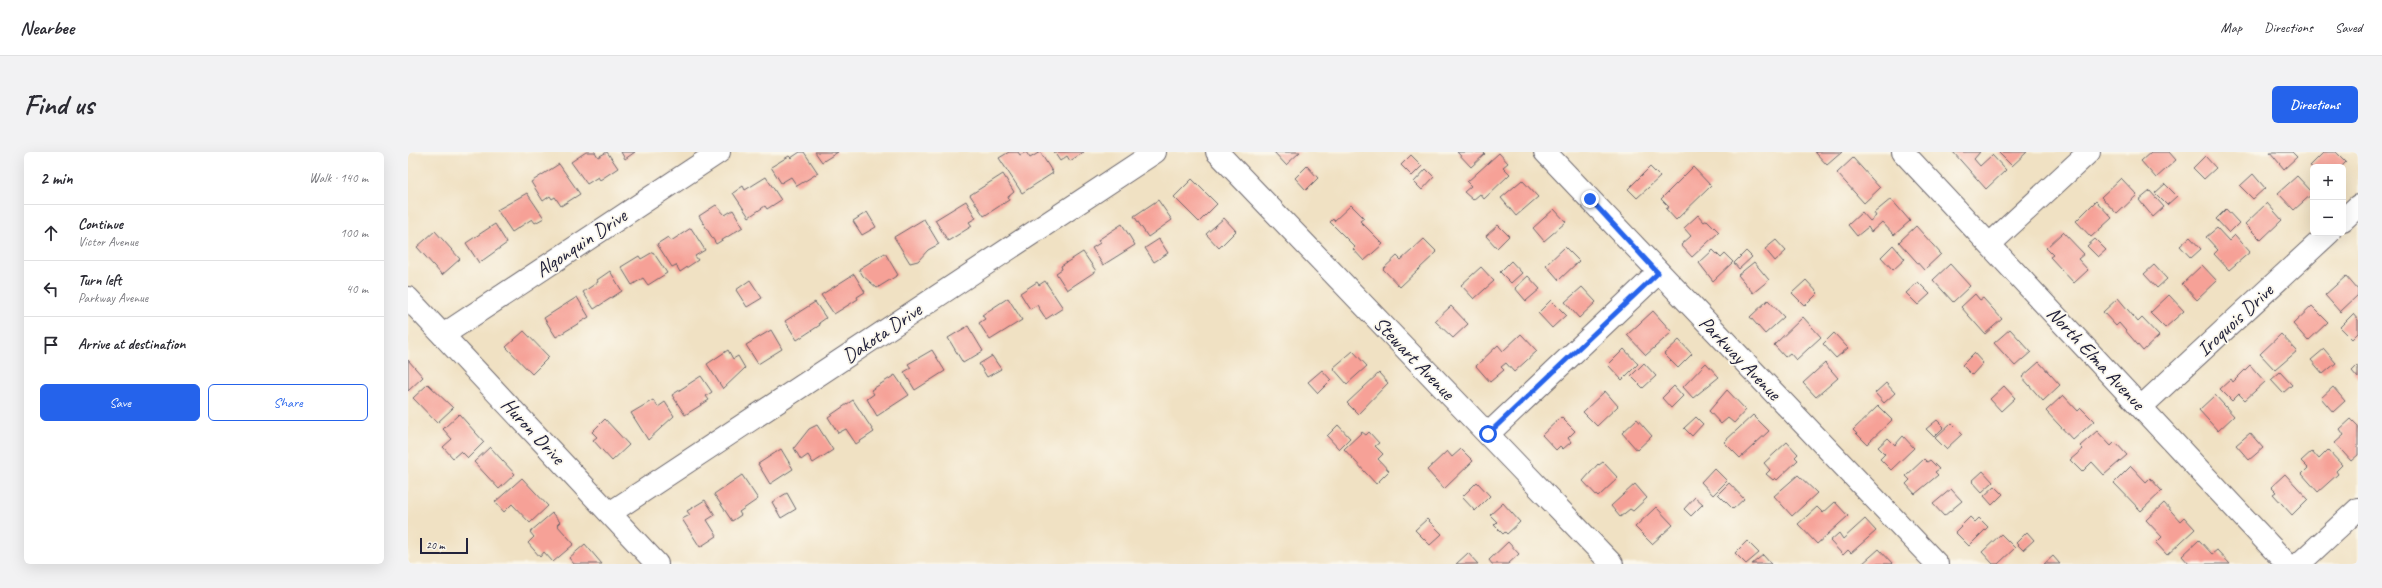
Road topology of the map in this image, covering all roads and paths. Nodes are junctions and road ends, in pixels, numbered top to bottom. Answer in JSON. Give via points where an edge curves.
{"nodes":[{"id":1,"x":719,"y":152,"type":"edge"},
{"id":2,"x":1155,"y":152,"type":"edge"},
{"id":3,"x":1217,"y":152,"type":"edge"},
{"id":4,"x":1545,"y":152,"type":"edge"},
{"id":5,"x":1903,"y":152,"type":"edge"},
{"id":6,"x":2089,"y":152,"type":"edge"},
{"id":7,"x":2358,"y":206,"type":"edge"},
{"id":8,"x":2346,"y":217,"type":"edge"},
{"id":9,"x":2326,"y":236,"type":"edge"},
{"id":10,"x":1990,"y":244,"type":"junction"},
{"id":11,"x":1658,"y":273,"type":"junction"},
{"id":12,"x":408,"y":298,"type":"edge"},
{"id":13,"x":443,"y":335,"type":"junction"},
{"id":14,"x":2141,"y":407,"type":"junction"},
{"id":15,"x":1488,"y":434,"type":"junction"},
{"id":16,"x":2358,"y":510,"type":"edge"},
{"id":17,"x":610,"y":513,"type":"junction"},
{"id":18,"x":657,"y":564,"type":"edge"},
{"id":19,"x":1612,"y":564,"type":"edge"},
{"id":20,"x":1937,"y":564,"type":"edge"},
{"id":21,"x":2287,"y":564,"type":"edge"},
{"id":22,"x":2299,"y":564,"type":"edge"}],
"edges":[{"from":1,"to":13,"type":"street","name":"Algonquin Drive"},
{"from":2,"to":17,"type":"street","name":"Dakota Drive"},
{"from":3,"to":15,"type":"street","name":"Stewart Avenue"},
{"from":4,"to":11,"type":"street","name":"Parkway Avenue"},
{"from":5,"to":10,"type":"street","name":"North Elma Avenue"},
{"from":6,"to":10,"type":"street"},
{"from":7,"to":8,"type":"street"},
{"from":9,"to":14,"type":"street","name":"Iroquois Drive"},
{"from":10,"to":14,"type":"street","name":"North Elma Avenue"},
{"from":11,"to":15,"type":"street"},
{"from":11,"to":20,"type":"street","name":"Parkway Avenue"},
{"from":12,"to":13,"type":"street","name":"Huron Drive"},
{"from":13,"to":17,"type":"street","name":"Huron Drive"},
{"from":14,"to":21,"type":"street","name":"North Elma Avenue"},
{"from":15,"to":19,"type":"street","name":"Stewart Avenue"},
{"from":16,"to":22,"type":"street"},
{"from":17,"to":18,"type":"street","name":"Huron Drive"}]}
